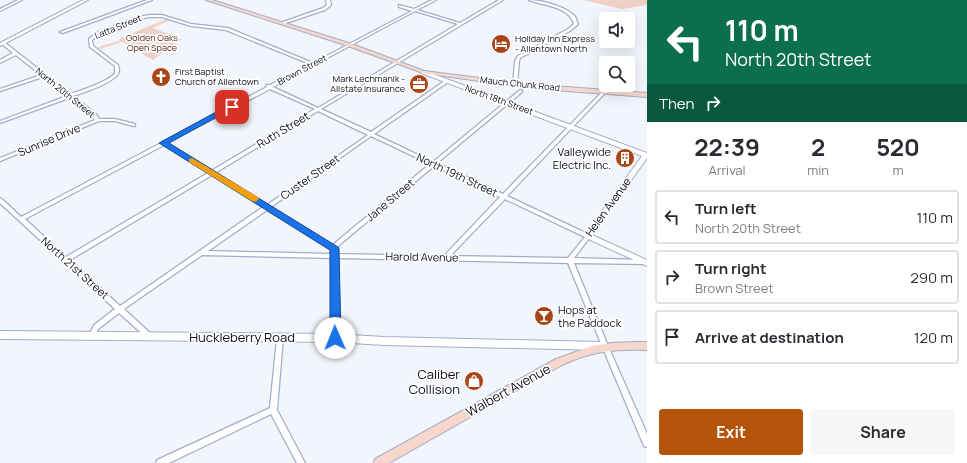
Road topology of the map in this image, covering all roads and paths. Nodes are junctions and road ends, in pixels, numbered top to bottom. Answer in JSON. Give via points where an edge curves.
{"nodes":[{"id":1,"x":20,"y":0,"type":"edge"},
{"id":2,"x":86,"y":0,"type":"edge"},
{"id":3,"x":150,"y":0,"type":"edge"},
{"id":4,"x":208,"y":0,"type":"edge"},
{"id":5,"x":328,"y":0,"type":"edge"},
{"id":6,"x":434,"y":0,"type":"edge"},
{"id":7,"x":501,"y":0,"type":"edge"},
{"id":8,"x":531,"y":0,"type":"edge"},
{"id":9,"x":400,"y":6,"type":"dead end"},
{"id":10,"x":0,"y":10,"type":"edge"},
{"id":11,"x":414,"y":11,"type":"junction"},
{"id":12,"x":282,"y":23,"type":"junction"},
{"id":13,"x":460,"y":24,"type":"junction"},
{"id":14,"x":62,"y":32,"type":"dead end"},
{"id":15,"x":2,"y":44,"type":"edge"},
{"id":16,"x":350,"y":45,"type":"junction"},
{"id":17,"x":16,"y":53,"type":"junction"},
{"id":18,"x":0,"y":62,"type":"edge"},
{"id":19,"x":397,"y":62,"type":"junction"},
{"id":20,"x":313,"y":64,"type":"junction"},
{"id":21,"x":423,"y":72,"type":"junction"},
{"id":22,"x":44,"y":75,"type":"junction"},
{"id":23,"x":452,"y":76,"type":"junction"},
{"id":24,"x":447,"y":81,"type":"junction"},
{"id":25,"x":516,"y":85,"type":"junction"},
{"id":26,"x":269,"y":87,"type":"junction"},
{"id":27,"x":0,"y":90,"type":"edge"},
{"id":28,"x":521,"y":91,"type":"dead end"},
{"id":29,"x":599,"y":91,"type":"edge"},
{"id":30,"x":604,"y":92,"type":"edge"},
{"id":31,"x":618,"y":92,"type":"edge"},
{"id":32,"x":647,"y":93,"type":"edge"},
{"id":33,"x":70,"y":96,"type":"junction"},
{"id":34,"x":506,"y":103,"type":"junction"},
{"id":35,"x":318,"y":110,"type":"junction"},
{"id":36,"x":98,"y":120,"type":"junction"},
{"id":37,"x":0,"y":122,"type":"edge"},
{"id":38,"x":133,"y":125,"type":"dead end"},
{"id":39,"x":571,"y":127,"type":"junction"},
{"id":40,"x":371,"y":134,"type":"junction"},
{"id":41,"x":163,"y":143,"type":"junction"},
{"id":42,"x":647,"y":155,"type":"edge"},
{"id":43,"x":0,"y":160,"type":"edge"},
{"id":44,"x":433,"y":163,"type":"junction"},
{"id":45,"x":212,"y":173,"type":"junction"},
{"id":46,"x":504,"y":196,"type":"junction"},
{"id":47,"x":0,"y":200,"type":"edge"},
{"id":48,"x":268,"y":207,"type":"junction"},
{"id":49,"x":21,"y":219,"type":"junction"},
{"id":50,"x":588,"y":236,"type":"junction"},
{"id":51,"x":334,"y":252,"type":"junction"},
{"id":52,"x":201,"y":253,"type":"junction"},
{"id":53,"x":446,"y":257,"type":"junction"},
{"id":54,"x":66,"y":260,"type":"junction"},
{"id":55,"x":570,"y":260,"type":"junction"},
{"id":56,"x":645,"y":262,"type":"edge"},
{"id":57,"x":120,"y":308,"type":"junction"},
{"id":58,"x":0,"y":335,"type":"edge"},
{"id":59,"x":92,"y":336,"type":"junction"},
{"id":60,"x":149,"y":337,"type":"junction"},
{"id":61,"x":280,"y":338,"type":"junction"},
{"id":62,"x":335,"y":338,"type":"junction"},
{"id":63,"x":604,"y":346,"type":"junction"},
{"id":64,"x":647,"y":346,"type":"edge"},
{"id":65,"x":273,"y":410,"type":"junction"},
{"id":66,"x":647,"y":443,"type":"edge"},
{"id":67,"x":160,"y":463,"type":"edge"},
{"id":68,"x":301,"y":463,"type":"edge"},
{"id":69,"x":379,"y":463,"type":"edge"}],
"edges":[{"from":1,"to":10,"type":"street"},
{"from":2,"to":15,"type":"street"},
{"from":3,"to":14,"type":"street"},
{"from":4,"to":12,"type":"main road"},
{"from":5,"to":12,"type":"street","via":[[329,5],[324,9]]},
{"from":6,"to":11,"type":"street","name":"Brown Street"},
{"from":7,"to":13,"type":"street","name":"Ruth Street"},
{"from":8,"to":25,"type":"street","via":[[571,14],[576,24],[519,57]]},
{"from":9,"to":11,"type":"street"},
{"from":11,"to":13,"type":"street"},
{"from":11,"to":16,"type":"street","name":"Brown Street"},
{"from":12,"to":16,"type":"main road"},
{"from":13,"to":19,"type":"street","name":"Ruth Street"},
{"from":15,"to":17,"type":"street","name":"North 20th Street"},
{"from":16,"to":19,"type":"main road","name":"North 18th Street"},
{"from":16,"to":20,"type":"street","name":"Brown Street"},
{"from":17,"to":18,"type":"street"},
{"from":17,"to":22,"type":"street","name":"North 20th Street"},
{"from":19,"to":21,"type":"main road","name":"North 18th Street"},
{"from":19,"to":35,"type":"street","name":"Ruth Street"},
{"from":20,"to":26,"type":"street","name":"Brown Street"},
{"from":20,"to":33,"type":"street","name":"Latta Street","via":[[227,29],[191,25],[162,16],[145,16],[91,38],[91,46],[116,64],[117,72],[107,81]]},
{"from":21,"to":23,"type":"main road","name":"Mauch Chunk Road"},
{"from":21,"to":24,"type":"street","name":"North 18th Street"},
{"from":22,"to":27,"type":"street"},
{"from":22,"to":33,"type":"street","name":"North 20th Street"},
{"from":23,"to":24,"type":"street","name":"Custer Street"},
{"from":23,"to":25,"type":"main road","name":"Mauch Chunk Road"},
{"from":24,"to":34,"type":"street","name":"North 18th Street"},
{"from":24,"to":40,"type":"street","name":"Custer Street"},
{"from":25,"to":29,"type":"main road","name":"Mauch Chunk Road"},
{"from":26,"to":35,"type":"street","name":"North 19th Street"},
{"from":26,"to":41,"type":"street","name":"Brown Street"},
{"from":28,"to":34,"type":"street","name":"Jane Street"},
{"from":30,"to":39,"type":"street"},
{"from":31,"to":32,"type":"main road","name":"Mauch Chunk Road"},
{"from":33,"to":36,"type":"street","name":"North 20th Street"},
{"from":33,"to":37,"type":"street","name":"Latta Street"},
{"from":34,"to":39,"type":"street","name":"North 18th Street"},
{"from":34,"to":44,"type":"street","name":"Jane Street"},
{"from":35,"to":40,"type":"street","name":"North 19th Street"},
{"from":35,"to":45,"type":"street","name":"Ruth Street"},
{"from":36,"to":38,"type":"street","name":"North 20th Street","via":[[114,120]]},
{"from":36,"to":43,"type":"street","name":"Sunrise Drive"},
{"from":39,"to":42,"type":"street","name":"North 18th Street"},
{"from":39,"to":46,"type":"street"},
{"from":40,"to":44,"type":"street","name":"North 19th Street"},
{"from":40,"to":48,"type":"street","name":"Custer Street"},
{"from":41,"to":45,"type":"street"},
{"from":41,"to":49,"type":"street","name":"Brown Street"},
{"from":42,"to":50,"type":"street","name":"Helen Avenue"},
{"from":44,"to":46,"type":"street","name":"North 19th Street"},
{"from":44,"to":51,"type":"street","name":"Jane Street","via":[[337,244]]},
{"from":45,"to":48,"type":"street"},
{"from":45,"to":54,"type":"street","name":"Ruth Street"},
{"from":46,"to":50,"type":"street","name":"North 19th Street"},
{"from":46,"to":53,"type":"street"},
{"from":47,"to":49,"type":"street","name":"North 21st Street"},
{"from":48,"to":51,"type":"street"},
{"from":48,"to":52,"type":"street","name":"Custer Street"},
{"from":49,"to":54,"type":"street","name":"North 21st Street"},
{"from":50,"to":55,"type":"street","name":"Helen Avenue"},
{"from":50,"to":56,"type":"street","name":"North 19th Street"},
{"from":51,"to":52,"type":"street","name":"Harold Avenue"},
{"from":51,"to":53,"type":"street","name":"Harold Avenue"},
{"from":51,"to":62,"type":"street"},
{"from":52,"to":57,"type":"street","name":"Custer Street"},
{"from":53,"to":55,"type":"street","name":"Harold Avenue"},
{"from":54,"to":57,"type":"street","name":"North 21st Street"},
{"from":55,"to":56,"type":"street","name":"Harold Avenue"},
{"from":55,"to":63,"type":"street"},
{"from":57,"to":59,"type":"street","name":"Custer Street","via":[[96,327]]},
{"from":57,"to":60,"type":"street","name":"North 21st Street"},
{"from":58,"to":59,"type":"street","name":"Huckleberry Road"},
{"from":59,"to":60,"type":"street","name":"Huckleberry Road"},
{"from":60,"to":61,"type":"street","name":"Huckleberry Road"},
{"from":61,"to":62,"type":"street","name":"Huckleberry Road"},
{"from":61,"to":65,"type":"street"},
{"from":62,"to":63,"type":"street","name":"Huckleberry Road","via":[[384,342]]},
{"from":63,"to":64,"type":"main road","name":"Walbert Avenue"},
{"from":63,"to":66,"type":"street"},
{"from":63,"to":69,"type":"main road","name":"Walbert Avenue","via":[[559,362]]},
{"from":65,"to":67,"type":"street"},
{"from":65,"to":68,"type":"street"}]}
